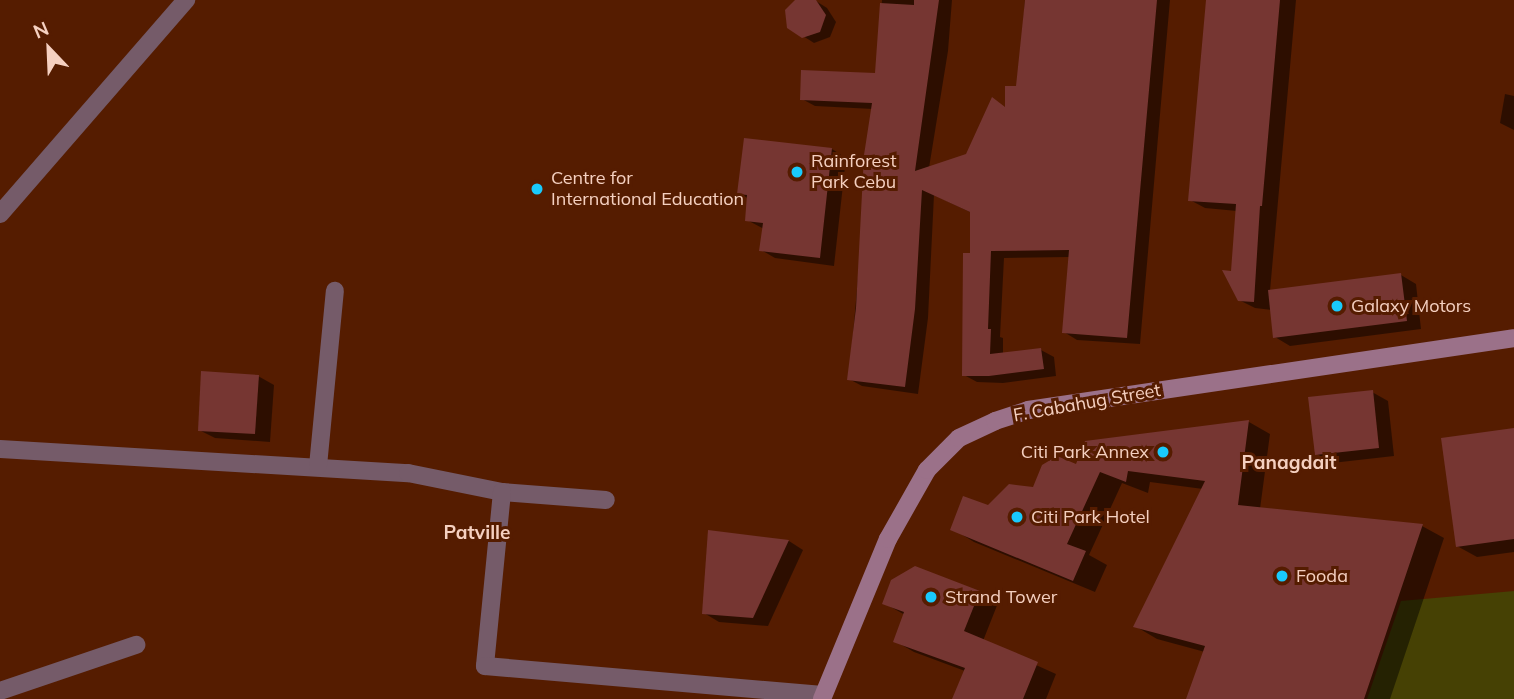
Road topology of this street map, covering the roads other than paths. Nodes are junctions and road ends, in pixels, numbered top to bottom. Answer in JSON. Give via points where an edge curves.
{"nodes":[{"id":1,"x":186,"y":0,"type":"edge"},
{"id":2,"x":0,"y":214,"type":"edge"},
{"id":3,"x":335,"y":291,"type":"dead end"},
{"id":4,"x":1514,"y":338,"type":"edge"},
{"id":5,"x":0,"y":449,"type":"edge"},
{"id":6,"x":317,"y":466,"type":"junction"},
{"id":7,"x":502,"y":492,"type":"junction"},
{"id":8,"x":606,"y":500,"type":"dead end"},
{"id":9,"x":136,"y":645,"type":"dead end"},
{"id":10,"x":0,"y":691,"type":"edge"},
{"id":11,"x":822,"y":697,"type":"edge"}],
"edges":[{"from":1,"to":2,"type":"street"},
{"from":3,"to":6,"type":"street"},
{"from":4,"to":11,"type":"main road","name":"F. Cabahug Street","via":[[1028,410],[959,438],[927,470],[888,539]]},
{"from":5,"to":6,"type":"street"},
{"from":6,"to":7,"type":"street","via":[[408,473]]},
{"from":7,"to":8,"type":"street"},
{"from":7,"to":11,"type":"street","via":[[485,666]]},
{"from":9,"to":10,"type":"street"}]}
